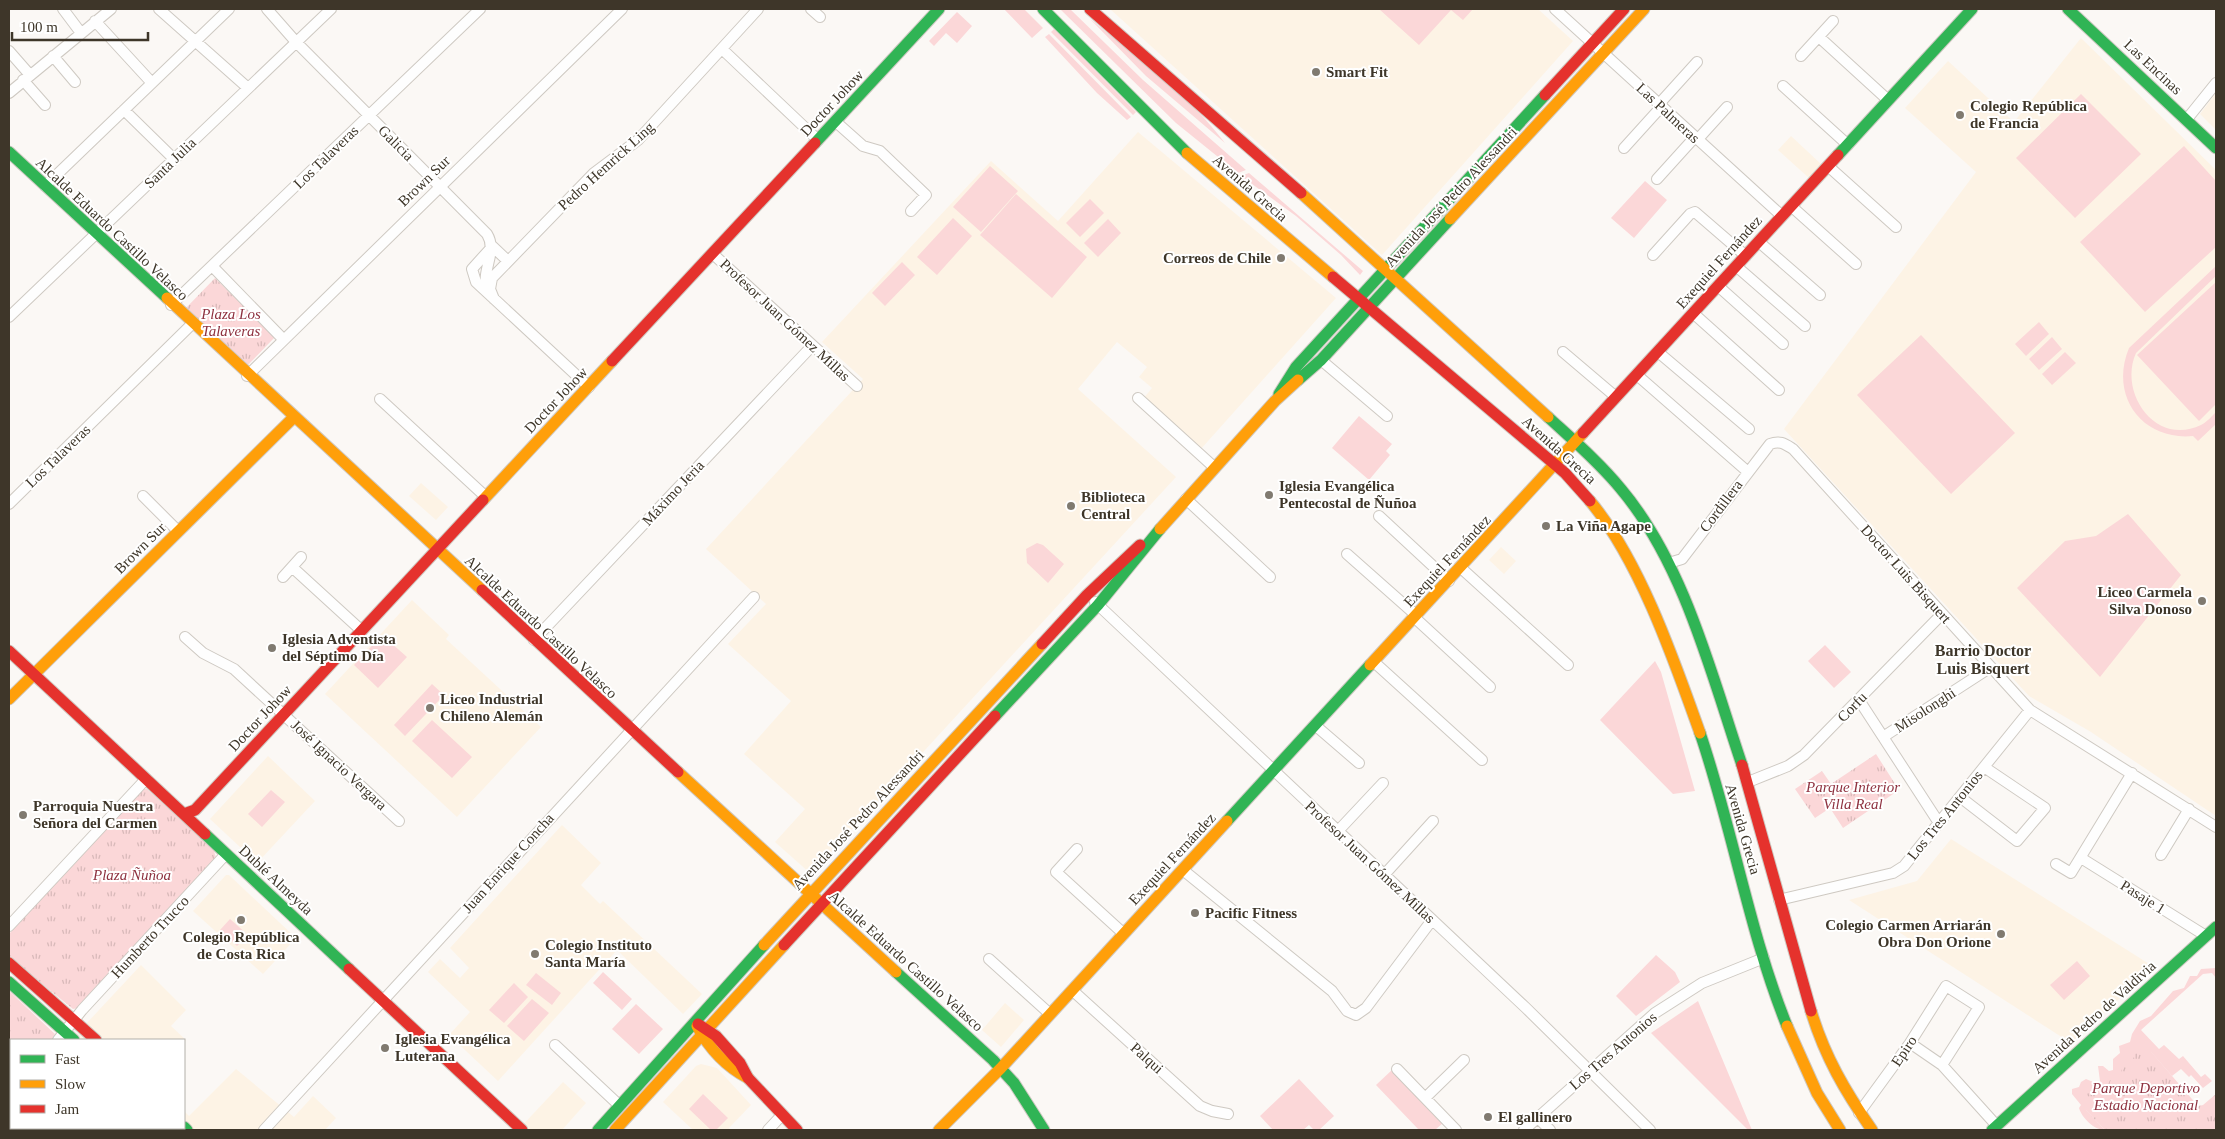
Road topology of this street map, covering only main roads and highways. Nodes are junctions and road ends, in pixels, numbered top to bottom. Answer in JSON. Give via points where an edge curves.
{"nodes":[{"id":1,"x":939,"y":9,"type":"edge"},
{"id":2,"x":1043,"y":9,"type":"edge"},
{"id":3,"x":1090,"y":9,"type":"edge"},
{"id":4,"x":1624,"y":9,"type":"edge"},
{"id":5,"x":1644,"y":9,"type":"edge"},
{"id":6,"x":1972,"y":9,"type":"edge"},
{"id":7,"x":2068,"y":9,"type":"edge"},
{"id":8,"x":2216,"y":148,"type":"edge"},
{"id":9,"x":9,"y":152,"type":"edge"},
{"id":10,"x":1386,"y":270,"type":"junction"},
{"id":11,"x":1396,"y":279,"type":"junction"},
{"id":12,"x":1359,"y":299,"type":"junction"},
{"id":13,"x":1369,"y":308,"type":"junction"},
{"id":14,"x":1275,"y":401,"type":"junction"},
{"id":15,"x":293,"y":418,"type":"junction"},
{"id":16,"x":1574,"y":443,"type":"junction"},
{"id":17,"x":1556,"y":465,"type":"junction"},
{"id":18,"x":1150,"y":540,"type":"junction"},
{"id":19,"x":437,"y":550,"type":"junction"},
{"id":20,"x":9,"y":651,"type":"edge"},
{"id":21,"x":34,"y":675,"type":"junction"},
{"id":22,"x":9,"y":700,"type":"edge"},
{"id":23,"x":189,"y":812,"type":"junction"},
{"id":24,"x":809,"y":894,"type":"junction"},
{"id":25,"x":821,"y":904,"type":"junction"},
{"id":26,"x":2216,"y":927,"type":"edge"},
{"id":27,"x":9,"y":963,"type":"edge"},
{"id":28,"x":9,"y":982,"type":"edge"},
{"id":29,"x":695,"y":1022,"type":"junction"},
{"id":30,"x":705,"y":1032,"type":"junction"},
{"id":31,"x":61,"y":1036,"type":"edge"},
{"id":32,"x":95,"y":1039,"type":"edge"},
{"id":33,"x":1001,"y":1068,"type":"junction"},
{"id":34,"x":1995,"y":1128,"type":"edge"},
{"id":35,"x":522,"y":1130,"type":"edge"},
{"id":36,"x":598,"y":1130,"type":"edge"},
{"id":37,"x":615,"y":1130,"type":"edge"},
{"id":38,"x":797,"y":1130,"type":"edge"},
{"id":39,"x":939,"y":1130,"type":"edge"},
{"id":40,"x":1044,"y":1130,"type":"edge"},
{"id":41,"x":1840,"y":1130,"type":"edge"},
{"id":42,"x":1872,"y":1130,"type":"edge"}],
"edges":[{"from":1,"to":19,"type":"main road","name":"Doctor Johow"},
{"from":2,"to":12,"type":"main road","name":"Avenida Grecia","via":[[1175,142]]},
{"from":3,"to":10,"type":"main road","name":"Avenida Grecia"},
{"from":4,"to":10,"type":"main road","name":"Avenida José Pedro Alessandri"},
{"from":5,"to":11,"type":"main road","name":"Avenida José Pedro Alessandri"},
{"from":6,"to":16,"type":"main road","name":"Exequiel Fernández"},
{"from":7,"to":8,"type":"main road","name":"Las Encinas"},
{"from":9,"to":15,"type":"main road","name":"Alcalde Eduardo Castillo Velasco"},
{"from":10,"to":11,"type":"main road","name":"Avenida Grecia"},
{"from":10,"to":12,"type":"main road","name":"Avenida José Pedro Alessandri"},
{"from":11,"to":13,"type":"main road","name":"Avenida José Pedro Alessandri"},
{"from":11,"to":16,"type":"main road","name":"Avenida Grecia"},
{"from":12,"to":13,"type":"main road","name":"Avenida Grecia"},
{"from":12,"to":14,"type":"main road","name":"Avenida José Pedro Alessandri","via":[[1296,367]]},
{"from":13,"to":14,"type":"main road","name":"Avenida José Pedro Alessandri","via":[[1321,360]]},
{"from":13,"to":17,"type":"main road","name":"Avenida Grecia"},
{"from":14,"to":18,"type":"main road","name":"Avenida José Pedro Alessandri"},
{"from":15,"to":19,"type":"main road","name":"Alcalde Eduardo Castillo Velasco"},
{"from":15,"to":21,"type":"main road","name":"Brown Sur"},
{"from":16,"to":17,"type":"main road","name":"Exequiel Fernández"},
{"from":16,"to":42,"type":"main road","name":"Avenida Grecia","via":[[1621,488],[1669,564],[1702,645],[1748,782],[1818,1033],[1841,1084]]},
{"from":17,"to":33,"type":"main road","name":"Exequiel Fernández"},
{"from":17,"to":41,"type":"main road","name":"Avenida Grecia","via":[[1582,489],[1602,514],[1640,579],[1674,662],[1717,789],[1782,1013],[1797,1049]]},
{"from":18,"to":24,"type":"main road","name":"Avenida José Pedro Alessandri","via":[[1135,548],[1087,595]]},
{"from":18,"to":25,"type":"main road","name":"Avenida José Pedro Alessandri","via":[[1098,605]]},
{"from":19,"to":23,"type":"main road","name":"Doctor Johow"},
{"from":19,"to":24,"type":"main road","name":"Alcalde Eduardo Castillo Velasco"},
{"from":20,"to":21,"type":"main road","name":"Dublé Almeyda"},
{"from":21,"to":22,"type":"main road","name":"Brown Sur"},
{"from":21,"to":23,"type":"main road","name":"Dublé Almeyda","via":[[146,780]]},
{"from":23,"to":35,"type":"main road","name":"Dublé Almeyda","via":[[193,822],[226,854]]},
{"from":24,"to":25,"type":"main road","name":"Alcalde Eduardo Castillo Velasco"},
{"from":24,"to":29,"type":"main road","name":"Avenida José Pedro Alessandri"},
{"from":25,"to":30,"type":"main road","name":"Avenida José Pedro Alessandri"},
{"from":25,"to":33,"type":"main road","name":"Alcalde Eduardo Castillo Velasco"},
{"from":26,"to":34,"type":"main road","name":"Avenida Pedro de Valdivia"},
{"from":27,"to":32,"type":"main road"},
{"from":28,"to":31,"type":"main road"},
{"from":29,"to":30,"type":"main road"},
{"from":29,"to":36,"type":"main road","name":"Avenida José Pedro Alessandri"},
{"from":30,"to":37,"type":"main road","name":"Avenida José Pedro Alessandri"},
{"from":30,"to":38,"type":"main road","via":[[740,1063],[748,1078]]},
{"from":33,"to":39,"type":"main road","name":"Exequiel Fernández"},
{"from":33,"to":40,"type":"main road","name":"Alcalde Eduardo Castillo Velasco"}]}
